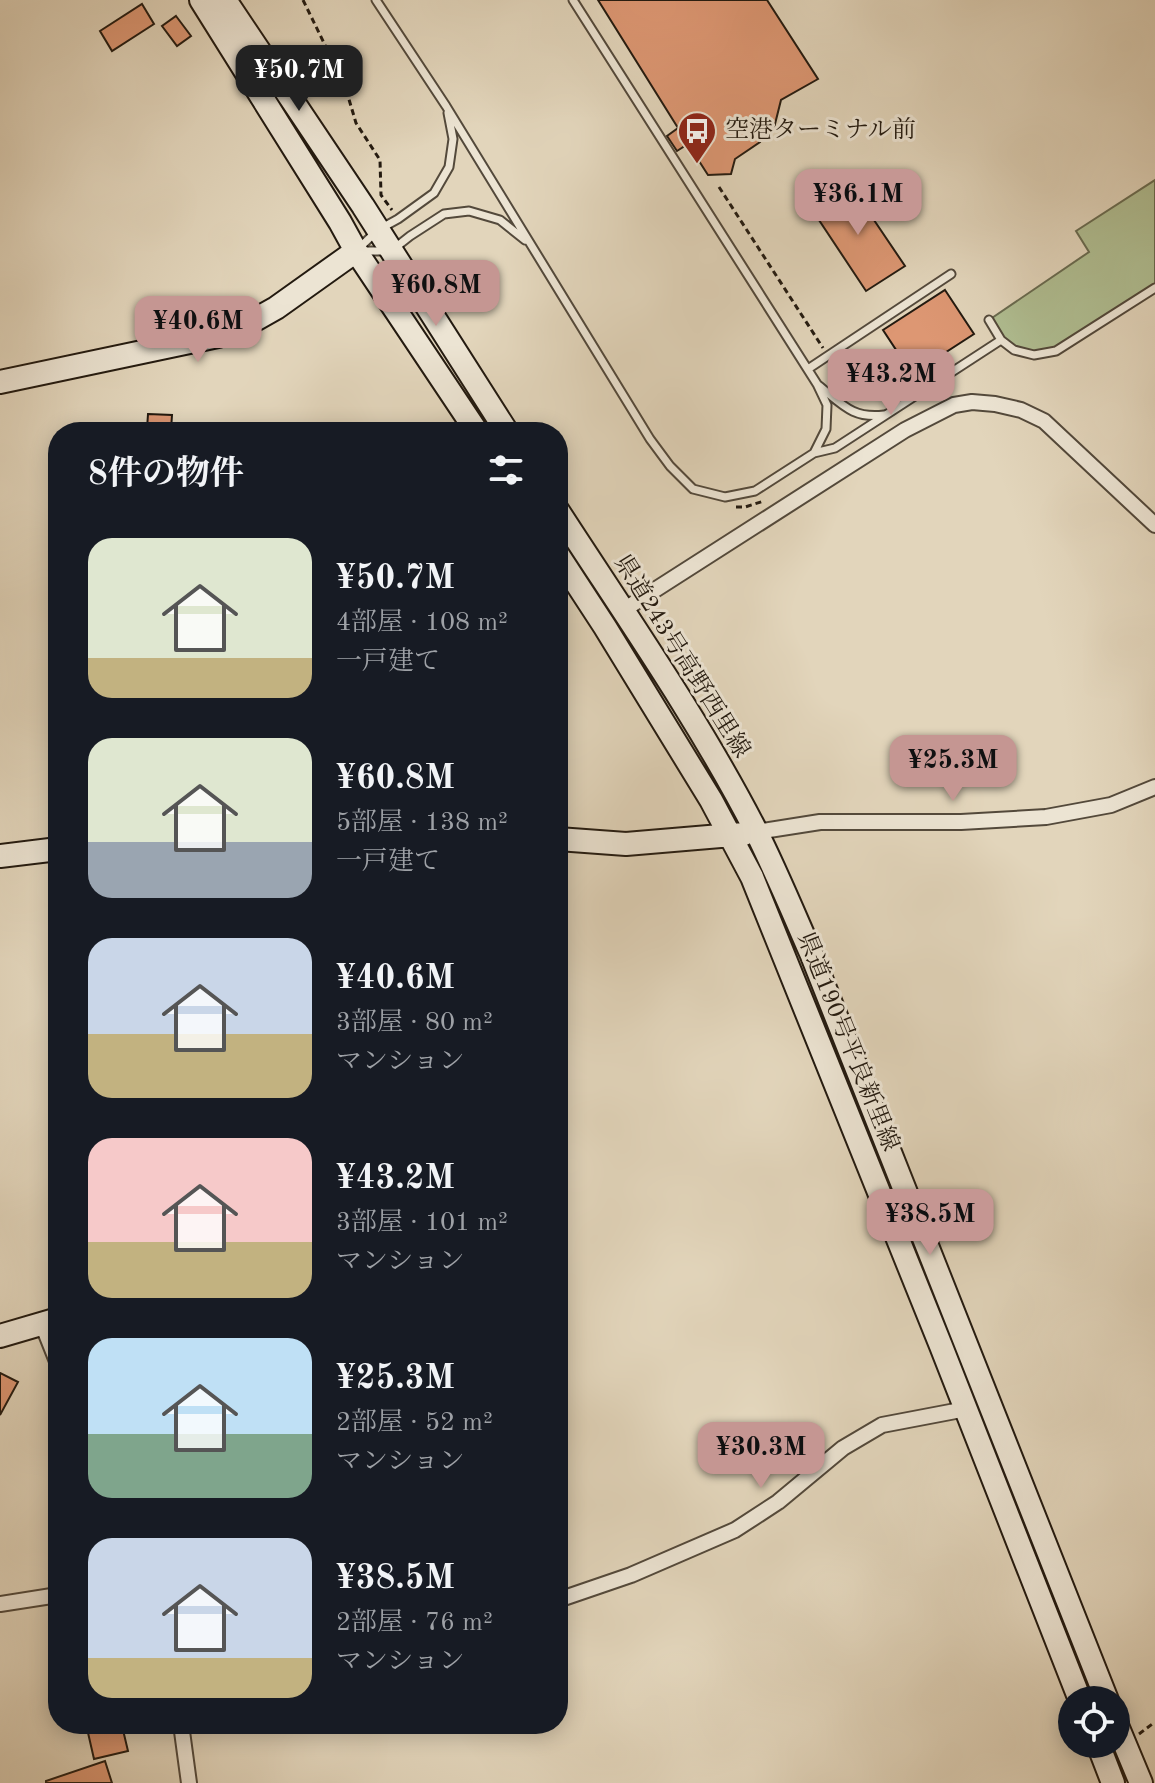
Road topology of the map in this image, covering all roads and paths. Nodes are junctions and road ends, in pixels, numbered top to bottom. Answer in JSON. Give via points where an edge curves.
{"nodes":[{"id":1,"x":201,"y":0,"type":"edge"},
{"id":2,"x":225,"y":0,"type":"edge"},
{"id":3,"x":303,"y":0,"type":"edge"},
{"id":4,"x":376,"y":0,"type":"edge"},
{"id":5,"x":573,"y":0,"type":"edge"},
{"id":6,"x":446,"y":106,"type":"junction"},
{"id":7,"x":719,"y":187,"type":"dead end"},
{"id":8,"x":398,"y":219,"type":"junction"},
{"id":9,"x":378,"y":230,"type":"junction"},
{"id":10,"x":530,"y":244,"type":"junction"},
{"id":11,"x":356,"y":251,"type":"junction"},
{"id":12,"x":391,"y":251,"type":"junction"},
{"id":13,"x":951,"y":274,"type":"dead end"},
{"id":14,"x":1155,"y":288,"type":"edge"},
{"id":15,"x":989,"y":320,"type":"dead end"},
{"id":16,"x":1001,"y":340,"type":"junction"},
{"id":17,"x":828,"y":356,"type":"junction"},
{"id":18,"x":808,"y":369,"type":"junction"},
{"id":19,"x":0,"y":382,"type":"edge"},
{"id":20,"x":817,"y":384,"type":"junction"},
{"id":21,"x":886,"y":415,"type":"junction"},
{"id":22,"x":868,"y":417,"type":"junction"},
{"id":23,"x":470,"y":422,"type":"edge"},
{"id":24,"x":501,"y":422,"type":"edge"},
{"id":25,"x":814,"y":453,"type":"junction"},
{"id":26,"x":1155,"y":525,"type":"edge"},
{"id":27,"x":568,"y":527,"type":"edge"},
{"id":28,"x":568,"y":570,"type":"edge"},
{"id":29,"x":622,"y":611,"type":"junction"},
{"id":30,"x":1155,"y":787,"type":"edge"},
{"id":31,"x":757,"y":832,"type":"junction"},
{"id":32,"x":732,"y":835,"type":"junction"},
{"id":33,"x":568,"y":840,"type":"edge"},
{"id":34,"x":48,"y":850,"type":"edge"},
{"id":35,"x":0,"y":856,"type":"edge"},
{"id":36,"x":48,"y":1322,"type":"edge"},
{"id":37,"x":0,"y":1336,"type":"edge"},
{"id":38,"x":966,"y":1409,"type":"junction"},
{"id":39,"x":48,"y":1597,"type":"edge"},
{"id":40,"x":568,"y":1597,"type":"edge"},
{"id":41,"x":0,"y":1604,"type":"edge"},
{"id":42,"x":1075,"y":1686,"type":"edge"},
{"id":43,"x":1101,"y":1686,"type":"edge"},
{"id":44,"x":182,"y":1734,"type":"edge"},
{"id":45,"x":1130,"y":1757,"type":"edge"},
{"id":46,"x":1101,"y":1758,"type":"edge"},
{"id":47,"x":1106,"y":1781,"type":"edge"},
{"id":48,"x":189,"y":1783,"type":"edge"},
{"id":49,"x":1141,"y":1783,"type":"edge"}],
"edges":[{"from":1,"to":11,"type":"main road"},
{"from":2,"to":9,"type":"main road"},
{"from":3,"to":8,"type":"path","via":[[345,86],[356,123],[380,160],[381,195]]},
{"from":4,"to":6,"type":"lane"},
{"from":5,"to":18,"type":"lane"},
{"from":6,"to":8,"type":"lane","via":[[453,139],[449,167],[434,193]]},
{"from":6,"to":10,"type":"lane"},
{"from":7,"to":17,"type":"path"},
{"from":8,"to":9,"type":"lane"},
{"from":9,"to":11,"type":"lane"},
{"from":9,"to":12,"type":"main road"},
{"from":10,"to":12,"type":"lane","via":[[500,220],[469,211],[444,214]]},
{"from":10,"to":25,"type":"lane","via":[[650,439],[693,489],[725,497],[755,491]]},
{"from":11,"to":12,"type":"lane"},
{"from":11,"to":19,"type":"main road","via":[[276,308],[218,336]]},
{"from":11,"to":23,"type":"main road"},
{"from":12,"to":24,"type":"main road"},
{"from":13,"to":17,"type":"lane"},
{"from":14,"to":16,"type":"lane","via":[[1056,351],[1034,355]]},
{"from":15,"to":16,"type":"lane"},
{"from":16,"to":21,"type":"lane"},
{"from":17,"to":18,"type":"lane"},
{"from":17,"to":22,"type":"path"},
{"from":18,"to":20,"type":"lane"},
{"from":20,"to":22,"type":"lane","via":[[856,414]]},
{"from":20,"to":25,"type":"lane","via":[[827,405],[826,429]]},
{"from":21,"to":22,"type":"lane"},
{"from":21,"to":25,"type":"lane","via":[[835,448]]},
{"from":26,"to":29,"type":"street","via":[[1044,421],[1021,410],[972,402],[954,405],[905,430]]},
{"from":27,"to":29,"type":"main road","name":"県道243号高野西里線"},
{"from":28,"to":32,"type":"main road","name":"県道243号高野西里線"},
{"from":29,"to":31,"type":"main road","name":"県道243号高野西里線"},
{"from":30,"to":31,"type":"street","via":[[1111,805],[1046,817],[820,822]]},
{"from":31,"to":32,"type":"main road"},
{"from":31,"to":43,"type":"main road","name":"県道190号平良新里線","via":[[811,953]]},
{"from":32,"to":33,"type":"main road","via":[[626,844]]},
{"from":32,"to":38,"type":"main road","name":"県道190号平良新里線"},
{"from":34,"to":35,"type":"main road"},
{"from":36,"to":37,"type":"main road"},
{"from":38,"to":40,"type":"street","via":[[882,1425],[735,1530]]},
{"from":38,"to":42,"type":"main road","name":"県道190号平良新里線"},
{"from":39,"to":41,"type":"street"},
{"from":44,"to":48,"type":"street"},
{"from":45,"to":49,"type":"main road"},
{"from":46,"to":47,"type":"main road"}]}
